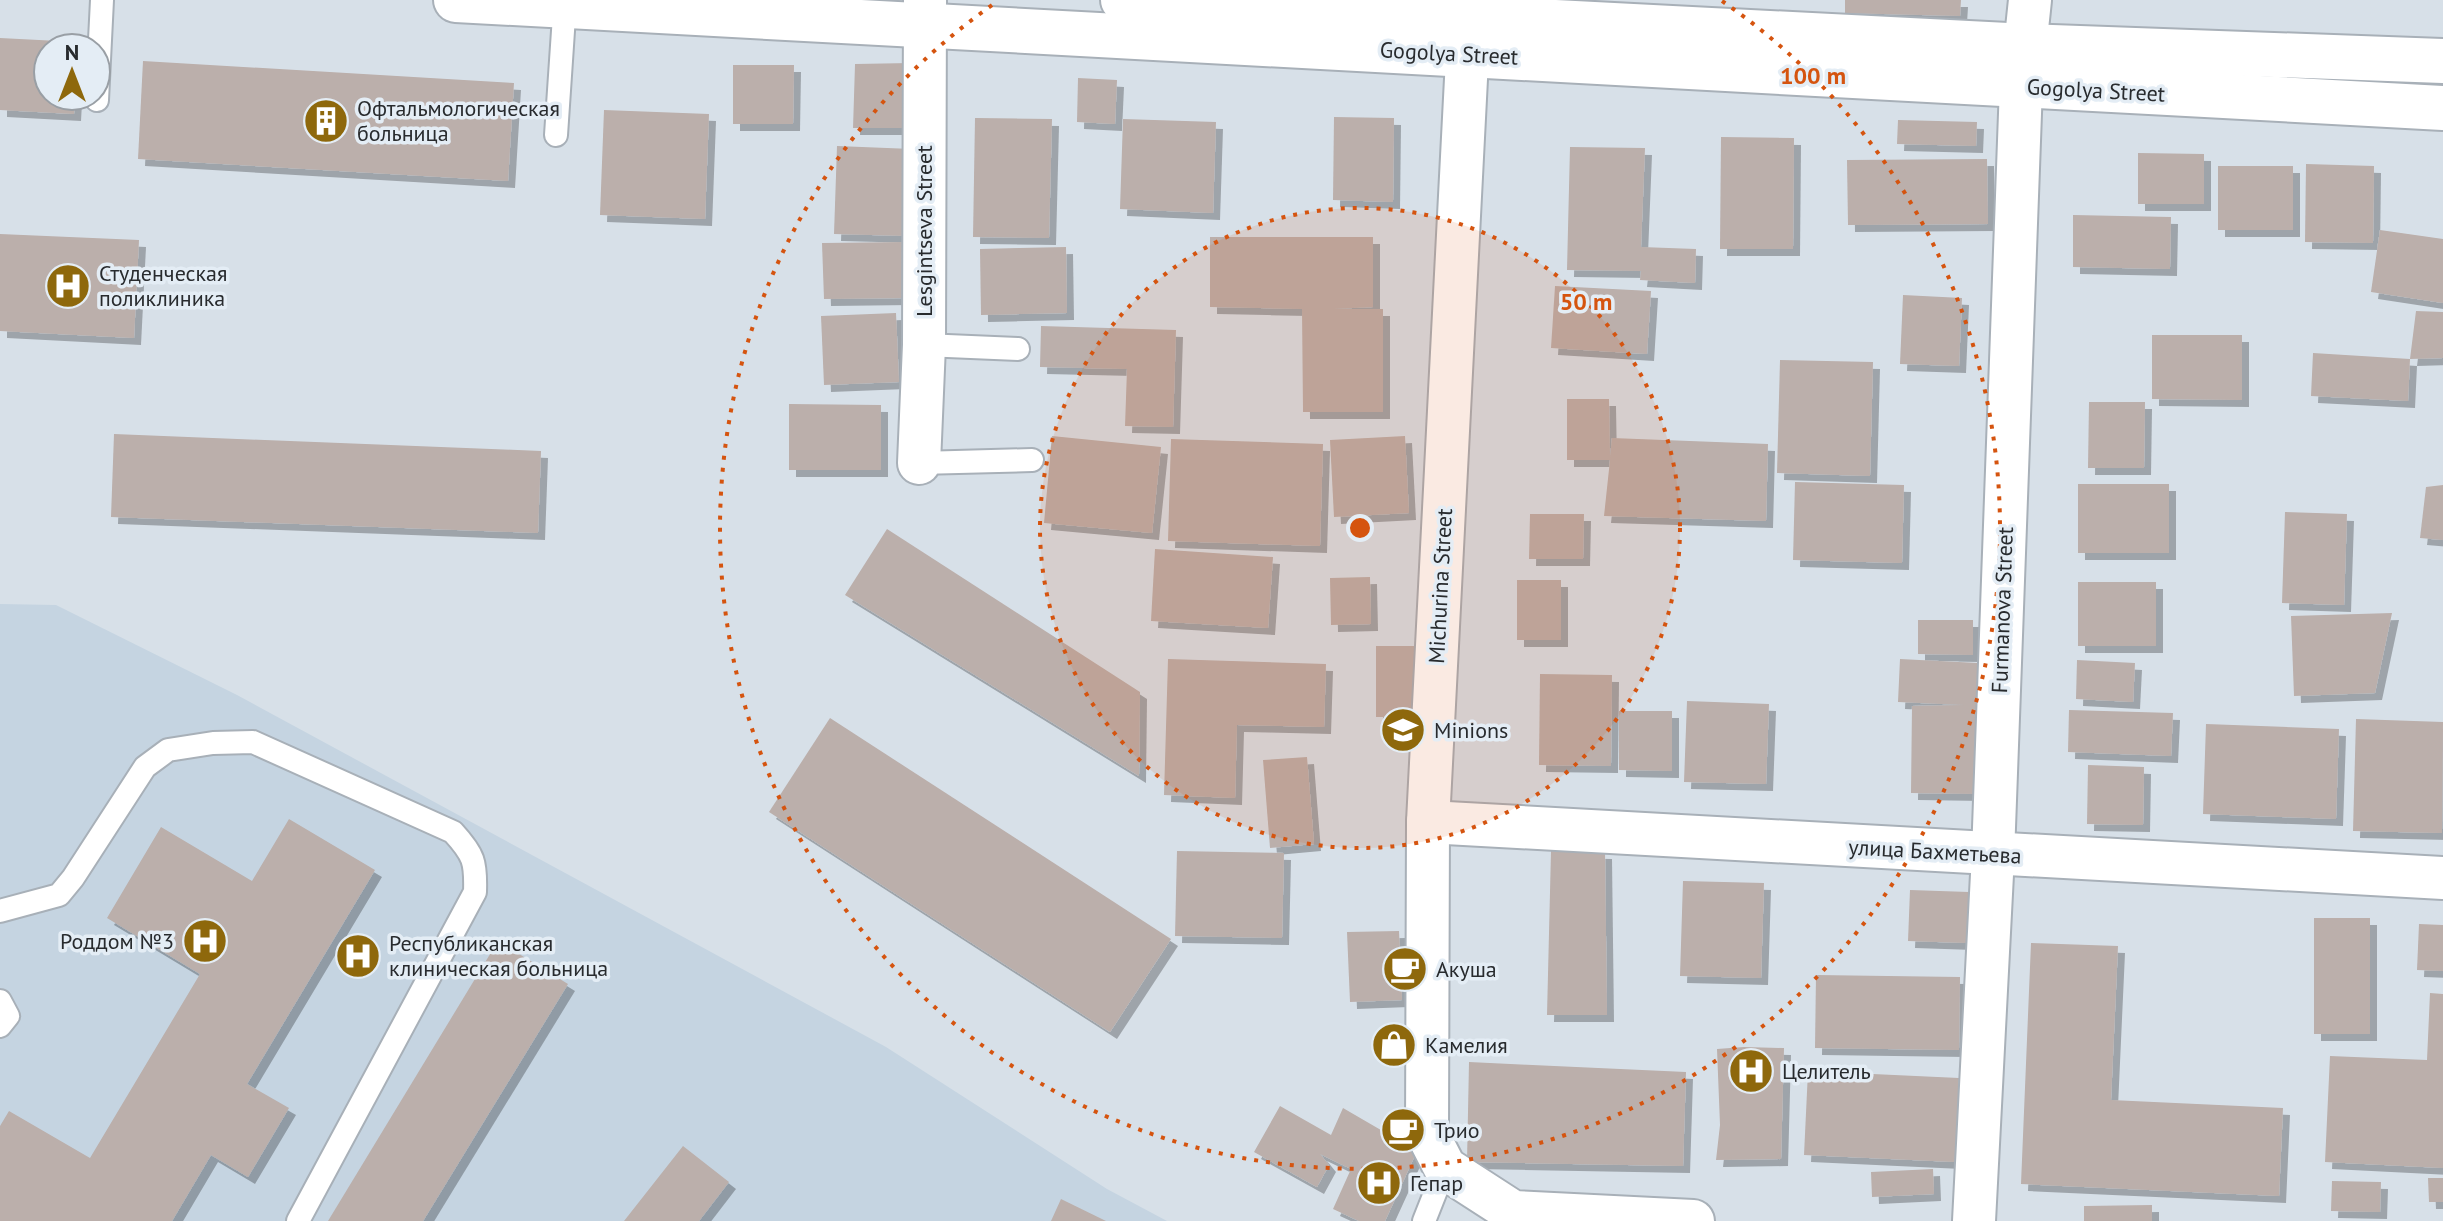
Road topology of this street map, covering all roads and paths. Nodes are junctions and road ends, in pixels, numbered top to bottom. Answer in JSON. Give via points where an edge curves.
{"nodes":[{"id":1,"x":102,"y":0,"type":"edge"},
{"id":2,"x":456,"y":0,"type":"edge"},
{"id":3,"x":1123,"y":0,"type":"edge"},
{"id":4,"x":2030,"y":0,"type":"edge"},
{"id":5,"x":565,"y":3,"type":"edge"},
{"id":6,"x":925,"y":12,"type":"edge"},
{"id":7,"x":1468,"y":24,"type":"edge"},
{"id":8,"x":100,"y":32,"type":"edge"},
{"id":9,"x":2443,"y":61,"type":"edge"},
{"id":10,"x":2024,"y":66,"type":"junction"},
{"id":11,"x":2443,"y":108,"type":"edge"},
{"id":12,"x":556,"y":135,"type":"dead end"},
{"id":13,"x":924,"y":345,"type":"junction"},
{"id":14,"x":1018,"y":349,"type":"dead end"},
{"id":15,"x":1032,"y":460,"type":"dead end"},
{"id":16,"x":919,"y":463,"type":"joint"},
{"id":17,"x":1428,"y":822,"type":"junction"},
{"id":18,"x":1993,"y":855,"type":"junction"},
{"id":19,"x":2443,"y":878,"type":"edge"},
{"id":20,"x":0,"y":911,"type":"edge"},
{"id":21,"x":0,"y":1001,"type":"edge"},
{"id":22,"x":0,"y":1026,"type":"edge"},
{"id":23,"x":1445,"y":1168,"type":"junction"},
{"id":24,"x":298,"y":1221,"type":"edge"},
{"id":25,"x":1424,"y":1221,"type":"edge"},
{"id":26,"x":1693,"y":1221,"type":"edge"},
{"id":27,"x":1974,"y":1221,"type":"edge"}],
"edges":[{"from":1,"to":8,"type":"lane"},
{"from":2,"to":5,"type":"street","name":"Gogolya Street"},
{"from":3,"to":7,"type":"street","name":"Gogolya Street"},
{"from":4,"to":10,"type":"street","name":"Furmanova Street"},
{"from":5,"to":6,"type":"street","name":"Gogolya Street"},
{"from":5,"to":12,"type":"lane"},
{"from":6,"to":7,"type":"street","name":"Gogolya Street"},
{"from":6,"to":13,"type":"street","name":"Lesgintseva Street"},
{"from":7,"to":10,"type":"street","name":"Gogolya Street"},
{"from":7,"to":17,"type":"street","name":"Michurina Street"},
{"from":9,"to":10,"type":"street","name":"Gogolya Street"},
{"from":10,"to":11,"type":"street","name":"Gogolya Street"},
{"from":10,"to":18,"type":"street","name":"Furmanova Street"},
{"from":13,"to":14,"type":"lane"},
{"from":13,"to":16,"type":"street","name":"Lesgintseva Street"},
{"from":15,"to":16,"type":"lane"},
{"from":17,"to":18,"type":"street","name":"улица Бахметьева"},
{"from":17,"to":23,"type":"street","name":"Michurina Street","via":[[1427,1133]]},
{"from":18,"to":19,"type":"street","name":"улица Бахметьева"},
{"from":18,"to":27,"type":"street","name":"Furmanova Street"},
{"from":20,"to":24,"type":"lane","via":[[59,895],[145,767],[168,750],[253,742],[453,832],[476,864],[475,892]]},
{"from":21,"to":22,"type":"lane","via":[[8,1016]]},
{"from":23,"to":25,"type":"lane"},
{"from":23,"to":26,"type":"street","via":[[1513,1212]]}]}
